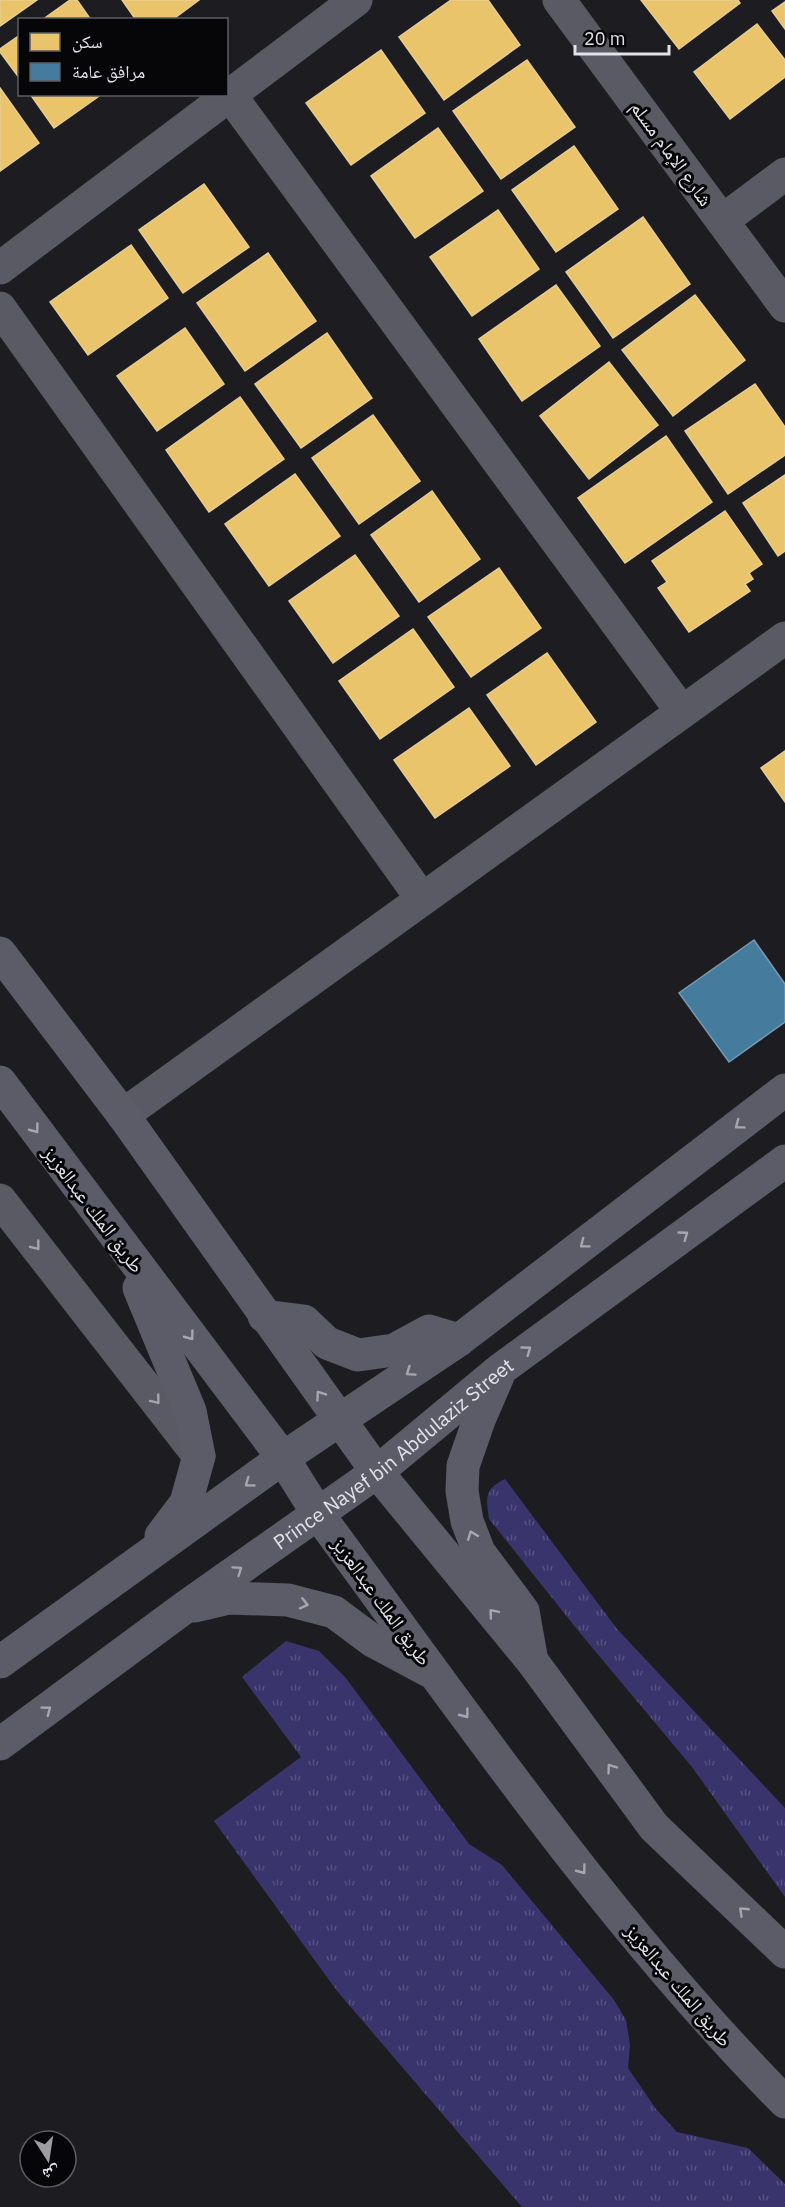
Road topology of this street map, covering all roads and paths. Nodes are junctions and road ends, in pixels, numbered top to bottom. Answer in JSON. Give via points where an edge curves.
{"nodes":[{"id":1,"x":356,"y":0,"type":"edge"},
{"id":2,"x":559,"y":0,"type":"edge"},
{"id":3,"x":230,"y":95,"type":"junction"},
{"id":4,"x":785,"y":174,"type":"edge"},
{"id":5,"x":722,"y":221,"type":"junction"},
{"id":6,"x":0,"y":268,"type":"edge"},
{"id":7,"x":785,"y":306,"type":"edge"},
{"id":8,"x":0,"y":308,"type":"edge"},
{"id":9,"x":785,"y":638,"type":"edge"},
{"id":10,"x":682,"y":712,"type":"junction"},
{"id":11,"x":423,"y":899,"type":"junction"},
{"id":12,"x":0,"y":953,"type":"edge"},
{"id":13,"x":0,"y":1082,"type":"edge"},
{"id":14,"x":785,"y":1090,"type":"edge"},
{"id":15,"x":123,"y":1115,"type":"junction"},
{"id":16,"x":785,"y":1161,"type":"edge"},
{"id":17,"x":0,"y":1200,"type":"edge"},
{"id":18,"x":121,"y":1245,"type":"junction"},
{"id":19,"x":264,"y":1316,"type":"junction"},
{"id":20,"x":459,"y":1340,"type":"junction"},
{"id":21,"x":501,"y":1370,"type":"junction"},
{"id":22,"x":339,"y":1421,"type":"junction"},
{"id":23,"x":200,"y":1456,"type":"junction"},
{"id":24,"x":283,"y":1458,"type":"junction"},
{"id":25,"x":377,"y":1472,"type":"junction"},
{"id":26,"x":318,"y":1514,"type":"junction"},
{"id":27,"x":140,"y":1562,"type":"junction"},
{"id":28,"x":184,"y":1608,"type":"junction"},
{"id":29,"x":532,"y":1661,"type":"junction"},
{"id":30,"x":0,"y":1662,"type":"edge"},
{"id":31,"x":437,"y":1676,"type":"junction"},
{"id":32,"x":0,"y":1744,"type":"edge"},
{"id":33,"x":785,"y":1952,"type":"edge"},
{"id":34,"x":785,"y":2102,"type":"edge"}],
"edges":[{"from":1,"to":3,"type":"street"},
{"from":2,"to":5,"type":"street","name":"شارع الإمام مسلم"},
{"from":3,"to":6,"type":"street"},
{"from":3,"to":10,"type":"street"},
{"from":4,"to":5,"type":"street"},
{"from":5,"to":7,"type":"street","name":"شارع الإمام مسلم"},
{"from":8,"to":11,"type":"street"},
{"from":9,"to":10,"type":"street"},
{"from":10,"to":11,"type":"street"},
{"from":11,"to":15,"type":"street"},
{"from":12,"to":15,"type":"main road"},
{"from":13,"to":18,"type":"main road","name":"طريق الملك عبدالعزيز","one_way":true},
{"from":14,"to":20,"type":"main road","one_way":true},
{"from":15,"to":19,"type":"main road"},
{"from":21,"to":16,"type":"main road","name":"Prince Nayef bin Abdulaziz Street","one_way":true},
{"from":17,"to":23,"type":"street","one_way":true},
{"from":18,"to":23,"type":"main road","via":[[190,1411]]},
{"from":18,"to":24,"type":"main road","name":"طريق الملك عبدالعزيز","one_way":true},
{"from":19,"to":20,"type":"main road","via":[[304,1321],[327,1343],[358,1355],[394,1350],[429,1331]]},
{"from":22,"to":19,"type":"main road","one_way":true},
{"from":20,"to":22,"type":"main road","one_way":true},
{"from":21,"to":25,"type":"main road","name":"Prince Nayef bin Abdulaziz Street"},
{"from":29,"to":21,"type":"main road","one_way":true,"via":[[523,1611],[479,1552],[467,1521],[462,1491],[463,1466]]},
{"from":22,"to":24,"type":"main road"},
{"from":22,"to":25,"type":"main road"},
{"from":23,"to":27,"type":"main road","via":[[186,1503]]},
{"from":24,"to":26,"type":"main road","name":"طريق الملك عبدالعزيز"},
{"from":24,"to":27,"type":"main road","one_way":true},
{"from":25,"to":26,"type":"main road","name":"Prince Nayef bin Abdulaziz Street"},
{"from":29,"to":25,"type":"main road","one_way":true},
{"from":28,"to":26,"type":"main road","name":"Prince Nayef bin Abdulaziz Street","one_way":true},
{"from":26,"to":31,"type":"main road","name":"طريق الملك عبدالعزيز"},
{"from":27,"to":30,"type":"main road"},
{"from":28,"to":31,"type":"main road","one_way":true,"via":[[229,1598],[288,1600],[334,1612],[373,1641]]},
{"from":32,"to":28,"type":"main road","name":"Prince Nayef bin Abdulaziz Street","one_way":true},
{"from":33,"to":29,"type":"main road","one_way":true,"via":[[654,1827]]},
{"from":31,"to":34,"type":"main road","name":"طريق الملك عبدالعزيز","one_way":true,"via":[[585,1875],[730,2047]]}]}
